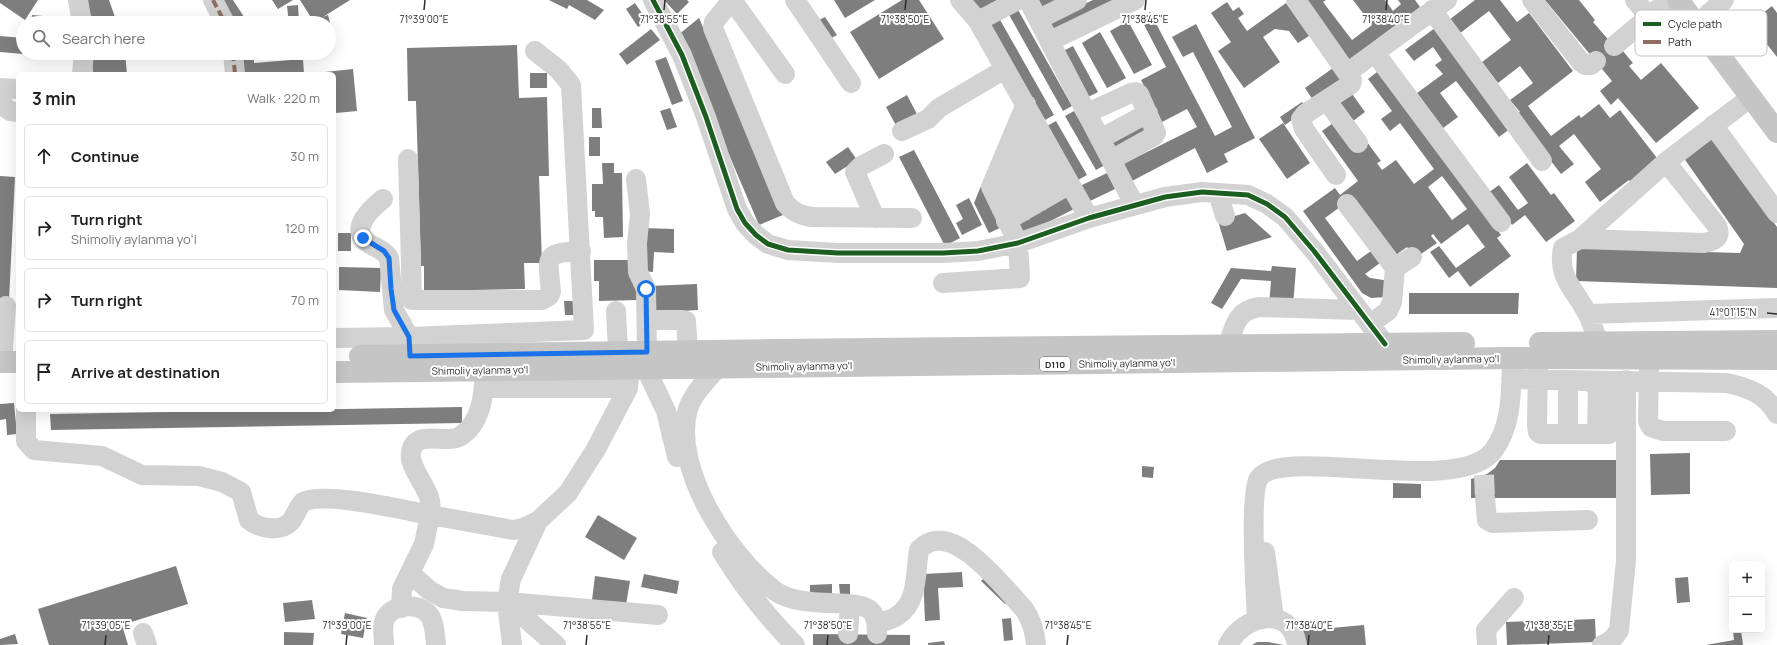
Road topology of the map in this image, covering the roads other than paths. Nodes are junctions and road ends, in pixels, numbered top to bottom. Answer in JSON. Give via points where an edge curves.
{"nodes":[{"id":1,"x":78,"y":0,"type":"edge"},
{"id":2,"x":213,"y":0,"type":"edge"},
{"id":3,"x":653,"y":0,"type":"edge"},
{"id":4,"x":732,"y":0,"type":"edge"},
{"id":5,"x":795,"y":0,"type":"edge"},
{"id":6,"x":960,"y":0,"type":"edge"},
{"id":7,"x":1018,"y":0,"type":"edge"},
{"id":8,"x":1028,"y":0,"type":"edge"},
{"id":9,"x":1076,"y":0,"type":"edge"},
{"id":10,"x":1135,"y":0,"type":"edge"},
{"id":11,"x":1296,"y":0,"type":"edge"},
{"id":12,"x":1532,"y":0,"type":"edge"},
{"id":13,"x":1635,"y":0,"type":"edge"},
{"id":14,"x":1669,"y":0,"type":"edge"},
{"id":15,"x":1678,"y":0,"type":"edge"},
{"id":16,"x":1724,"y":0,"type":"edge"},
{"id":17,"x":1432,"y":6,"type":"edge"},
{"id":18,"x":1643,"y":10,"type":"edge"},
{"id":19,"x":1657,"y":10,"type":"edge"},
{"id":20,"x":1686,"y":10,"type":"edge"},
{"id":21,"x":1713,"y":10,"type":"edge"},
{"id":22,"x":81,"y":16,"type":"edge"},
{"id":23,"x":221,"y":16,"type":"edge"},
{"id":24,"x":1039,"y":19,"type":"junction"},
{"id":25,"x":978,"y":21,"type":"junction"},
{"id":26,"x":1635,"y":28,"type":"edge"},
{"id":27,"x":1050,"y":41,"type":"junction"},
{"id":28,"x":1614,"y":46,"type":"dead end"},
{"id":29,"x":535,"y":51,"type":"dead end"},
{"id":30,"x":1375,"y":53,"type":"junction"},
{"id":31,"x":1721,"y":56,"type":"edge"},
{"id":32,"x":83,"y":60,"type":"edge"},
{"id":33,"x":234,"y":60,"type":"edge"},
{"id":34,"x":1596,"y":61,"type":"dead end"},
{"id":35,"x":1005,"y":69,"type":"junction"},
{"id":36,"x":82,"y":72,"type":"edge"},
{"id":37,"x":235,"y":72,"type":"edge"},
{"id":38,"x":1347,"y":73,"type":"junction"},
{"id":39,"x":785,"y":74,"type":"dead end"},
{"id":40,"x":851,"y":83,"type":"dead end"},
{"id":41,"x":0,"y":88,"type":"edge"},
{"id":42,"x":16,"y":89,"type":"edge"},
{"id":43,"x":1751,"y":97,"type":"junction"},
{"id":44,"x":1327,"y":101,"type":"junction"},
{"id":45,"x":0,"y":103,"type":"edge"},
{"id":46,"x":1026,"y":104,"type":"junction"},
{"id":47,"x":16,"y":112,"type":"edge"},
{"id":48,"x":1087,"y":113,"type":"junction"},
{"id":49,"x":1148,"y":113,"type":"junction"},
{"id":50,"x":1018,"y":123,"type":"junction"},
{"id":51,"x":1713,"y":125,"type":"junction"},
{"id":52,"x":902,"y":131,"type":"dead end"},
{"id":53,"x":1777,"y":132,"type":"edge"},
{"id":54,"x":1100,"y":139,"type":"junction"},
{"id":55,"x":1358,"y":143,"type":"dead end"},
{"id":56,"x":1009,"y":145,"type":"junction"},
{"id":57,"x":884,"y":154,"type":"dead end"},
{"id":58,"x":408,"y":159,"type":"dead end"},
{"id":59,"x":1111,"y":160,"type":"junction"},
{"id":60,"x":1542,"y":161,"type":"dead end"},
{"id":61,"x":1666,"y":162,"type":"junction"},
{"id":62,"x":999,"y":168,"type":"junction"},
{"id":63,"x":1336,"y":175,"type":"dead end"},
{"id":64,"x":636,"y":179,"type":"dead end"},
{"id":65,"x":1218,"y":193,"type":"junction"},
{"id":66,"x":1048,"y":197,"type":"junction"},
{"id":67,"x":383,"y":199,"type":"dead end"},
{"id":68,"x":1134,"y":204,"type":"junction"},
{"id":69,"x":1347,"y":204,"type":"dead end"},
{"id":70,"x":1777,"y":213,"type":"edge"},
{"id":71,"x":1225,"y":216,"type":"dead end"},
{"id":72,"x":875,"y":218,"type":"junction"},
{"id":73,"x":912,"y":218,"type":"dead end"},
{"id":74,"x":1089,"y":218,"type":"junction"},
{"id":75,"x":1006,"y":221,"type":"junction"},
{"id":76,"x":1501,"y":222,"type":"dead end"},
{"id":77,"x":1580,"y":239,"type":"junction"},
{"id":78,"x":1018,"y":243,"type":"junction"},
{"id":79,"x":581,"y":251,"type":"junction"},
{"id":80,"x":1412,"y":256,"type":"dead end"},
{"id":81,"x":1396,"y":268,"type":"junction"},
{"id":82,"x":943,"y":283,"type":"dead end"},
{"id":83,"x":6,"y":306,"type":"dead end"},
{"id":84,"x":1777,"y":308,"type":"edge"},
{"id":85,"x":616,"y":311,"type":"dead end"},
{"id":86,"x":1588,"y":314,"type":"junction"},
{"id":87,"x":1364,"y":317,"type":"junction"},
{"id":88,"x":658,"y":320,"type":"dead end"},
{"id":89,"x":584,"y":330,"type":"junction"},
{"id":90,"x":336,"y":338,"type":"edge"},
{"id":91,"x":1777,"y":341,"type":"edge"},
{"id":92,"x":1598,"y":342,"type":"junction"},
{"id":93,"x":1385,"y":344,"type":"junction"},
{"id":94,"x":410,"y":346,"type":"junction"},
{"id":95,"x":1228,"y":346,"type":"junction"},
{"id":96,"x":688,"y":351,"type":"junction"},
{"id":97,"x":584,"y":353,"type":"junction"},
{"id":98,"x":7,"y":355,"type":"edge"},
{"id":99,"x":336,"y":357,"type":"edge"},
{"id":100,"x":834,"y":358,"type":"junction"},
{"id":101,"x":1649,"y":358,"type":"junction"},
{"id":102,"x":1777,"y":359,"type":"edge"},
{"id":103,"x":633,"y":366,"type":"junction"},
{"id":104,"x":718,"y":367,"type":"junction"},
{"id":105,"x":1512,"y":368,"type":"junction"},
{"id":106,"x":484,"y":371,"type":"junction"},
{"id":107,"x":336,"y":372,"type":"edge"},
{"id":108,"x":1538,"y":374,"type":"junction"},
{"id":109,"x":1626,"y":380,"type":"junction"},
{"id":110,"x":1649,"y":380,"type":"junction"},
{"id":111,"x":1568,"y":386,"type":"junction"},
{"id":112,"x":26,"y":412,"type":"edge"},
{"id":113,"x":1777,"y":414,"type":"edge"},
{"id":114,"x":1726,"y":431,"type":"dead end"},
{"id":115,"x":1568,"y":434,"type":"junction"},
{"id":116,"x":1485,"y":498,"type":"tunnel mouth"},
{"id":117,"x":430,"y":515,"type":"junction"},
{"id":118,"x":1588,"y":520,"type":"dead end"},
{"id":119,"x":538,"y":521,"type":"junction"},
{"id":120,"x":410,"y":573,"type":"junction"},
{"id":121,"x":1514,"y":598,"type":"dead end"},
{"id":122,"x":507,"y":602,"type":"junction"},
{"id":123,"x":850,"y":605,"type":"junction"},
{"id":124,"x":401,"y":608,"type":"junction"},
{"id":125,"x":658,"y":615,"type":"dead end"},
{"id":126,"x":1265,"y":619,"type":"junction"},
{"id":127,"x":848,"y":634,"type":"dead end"},
{"id":128,"x":384,"y":645,"type":"edge"},
{"id":129,"x":436,"y":645,"type":"edge"},
{"id":130,"x":512,"y":645,"type":"edge"},
{"id":131,"x":556,"y":645,"type":"edge"},
{"id":132,"x":795,"y":645,"type":"edge"},
{"id":133,"x":1036,"y":645,"type":"edge"},
{"id":134,"x":1228,"y":645,"type":"edge"},
{"id":135,"x":1297,"y":645,"type":"edge"},
{"id":136,"x":1487,"y":645,"type":"edge"},
{"id":137,"x":1602,"y":645,"type":"edge"}],
"edges":[{"from":1,"to":22,"type":"street"},
{"from":2,"to":23,"type":"street"},
{"from":3,"to":78,"type":"street","via":[[682,55],[737,209],[745,223],[768,244],[788,250],[883,254],[978,251]]},
{"from":4,"to":39,"type":"street"},
{"from":4,"to":72,"type":"street","via":[[714,22],[713,28],[785,203],[792,211],[804,216]]},
{"from":5,"to":40,"type":"street"},
{"from":6,"to":25,"type":"street"},
{"from":7,"to":25,"type":"street"},
{"from":8,"to":24,"type":"street"},
{"from":9,"to":24,"type":"street"},
{"from":10,"to":27,"type":"street"},
{"from":11,"to":38,"type":"street"},
{"from":12,"to":34,"type":"street","via":[[1581,62],[1591,65]]},
{"from":13,"to":18,"type":"street"},
{"from":14,"to":19,"type":"street"},
{"from":15,"to":20,"type":"main road"},
{"from":16,"to":21,"type":"street"},
{"from":17,"to":30,"type":"street"},
{"from":17,"to":60,"type":"street"},
{"from":24,"to":27,"type":"street"},
{"from":25,"to":35,"type":"street"},
{"from":26,"to":28,"type":"street"},
{"from":27,"to":48,"type":"street"},
{"from":29,"to":79,"type":"street","via":[[571,85]]},
{"from":30,"to":38,"type":"street"},
{"from":30,"to":76,"type":"street"},
{"from":31,"to":43,"type":"main road"},
{"from":32,"to":36,"type":"street"},
{"from":33,"to":37,"type":"street"},
{"from":35,"to":46,"type":"street"},
{"from":35,"to":52,"type":"street","via":[[939,108],[928,119]]},
{"from":38,"to":44,"type":"street","via":[[1352,80],[1351,84]]},
{"from":41,"to":42,"type":"street"},
{"from":43,"to":51,"type":"street"},
{"from":43,"to":53,"type":"main road"},
{"from":44,"to":55,"type":"street"},
{"from":44,"to":63,"type":"street","via":[[1305,114],[1301,119],[1301,125]]},
{"from":45,"to":47,"type":"street","via":[[10,111]]},
{"from":46,"to":50,"type":"street"},
{"from":46,"to":66,"type":"street"},
{"from":48,"to":49,"type":"street","via":[[1136,92]]},
{"from":48,"to":54,"type":"street"},
{"from":49,"to":54,"type":"street"},
{"from":49,"to":59,"type":"street","via":[[1156,130],[1154,136]]},
{"from":50,"to":56,"type":"street"},
{"from":50,"to":66,"type":"street"},
{"from":51,"to":61,"type":"street"},
{"from":51,"to":70,"type":"street"},
{"from":54,"to":59,"type":"street"},
{"from":56,"to":62,"type":"street"},
{"from":56,"to":66,"type":"street"},
{"from":57,"to":72,"type":"street","via":[[855,172]]},
{"from":58,"to":79,"type":"street","via":[[412,300],[542,300],[551,292],[548,262],[551,256],[558,252]]},
{"from":59,"to":68,"type":"street"},
{"from":61,"to":77,"type":"street"},
{"from":61,"to":77,"type":"street","via":[[1717,226],[1718,237],[1714,241],[1704,244]]},
{"from":62,"to":66,"type":"street"},
{"from":62,"to":75,"type":"street","via":[[991,187]]},
{"from":64,"to":103,"type":"street","via":[[640,214],[638,272],[646,289]]},
{"from":65,"to":68,"type":"street","via":[[1202,192]]},
{"from":65,"to":71,"type":"street"},
{"from":65,"to":87,"type":"street","via":[[1248,195],[1285,217]]},
{"from":66,"to":74,"type":"street"},
{"from":66,"to":75,"type":"street"},
{"from":67,"to":94,"type":"street","via":[[365,216],[361,227],[363,238],[384,251],[389,258],[394,310]]},
{"from":68,"to":74,"type":"street"},
{"from":69,"to":81,"type":"street"},
{"from":72,"to":73,"type":"street"},
{"from":74,"to":78,"type":"street"},
{"from":75,"to":78,"type":"street"},
{"from":77,"to":86,"type":"street","via":[[1563,248],[1561,261],[1566,280]]},
{"from":78,"to":82,"type":"street","via":[[1018,280]]},
{"from":79,"to":89,"type":"street"},
{"from":80,"to":81,"type":"street"},
{"from":81,"to":87,"type":"street","via":[[1392,302],[1388,311]]},
{"from":83,"to":98,"type":"street"},
{"from":84,"to":86,"type":"street"},
{"from":85,"to":103,"type":"street"},
{"from":86,"to":92,"type":"street"},
{"from":87,"to":93,"type":"street"},
{"from":87,"to":95,"type":"street","via":[[1249,308],[1241,314],[1234,326]]},
{"from":88,"to":96,"type":"street","via":[[686,321]]},
{"from":89,"to":94,"type":"street"},
{"from":89,"to":97,"type":"street"},
{"from":90,"to":94,"type":"street"},
{"from":91,"to":92,"type":"main road","name":"Shimoliy aylanma yoʻl","number":"D110"},
{"from":92,"to":93,"type":"main road","name":"Shimoliy aylanma yoʻl","number":"D110"},
{"from":93,"to":95,"type":"main road","name":"Shimoliy aylanma yoʻl","number":"D110"},
{"from":94,"to":99,"type":"main road","name":"Shimoliy aylanma yoʻl","number":"D110"},
{"from":94,"to":106,"type":"main road","name":"Shimoliy aylanma yoʻl","number":"D110"},
{"from":95,"to":100,"type":"main road","name":"Shimoliy aylanma yoʻl","number":"D110"},
{"from":96,"to":100,"type":"main road","name":"Shimoliy aylanma yoʻl","number":"D110"},
{"from":96,"to":103,"type":"main road","name":"Shimoliy aylanma yoʻl","number":"D110"},
{"from":97,"to":103,"type":"main road","name":"Shimoliy aylanma yoʻl","number":"D110"},
{"from":97,"to":106,"type":"main road","name":"Shimoliy aylanma yoʻl","number":"D110"},
{"from":100,"to":104,"type":"main road","name":"Shimoliy aylanma yoʻl","number":"D110"},
{"from":100,"to":105,"type":"main road","name":"Shimoliy aylanma yoʻl","number":"D110"},
{"from":101,"to":102,"type":"main road","name":"Shimoliy aylanma yoʻl","number":"D110"},
{"from":101,"to":108,"type":"main road","name":"Shimoliy aylanma yoʻl","number":"D110"},
{"from":101,"to":110,"type":"street"},
{"from":103,"to":104,"type":"main road","name":"Shimoliy aylanma yoʻl","number":"D110"},
{"from":103,"to":106,"type":"main road","name":"Shimoliy aylanma yoʻl","number":"D110"},
{"from":103,"to":119,"type":"street","via":[[596,449],[568,493]]},
{"from":103,"to":132,"type":"street","via":[[666,411],[683,478],[709,530],[754,599]]},
{"from":104,"to":123,"type":"street","via":[[688,407],[685,423],[687,450],[702,498],[717,524],[753,573],[777,593],[797,602]]},
{"from":105,"to":108,"type":"main road","name":"Shimoliy aylanma yoʻl","number":"D110"},
{"from":105,"to":126,"type":"street","via":[[1509,408],[1503,433],[1484,468],[1473,465],[1409,471],[1301,466],[1266,472],[1258,480],[1253,547]]},
{"from":106,"to":107,"type":"main road","name":"Shimoliy aylanma yoʻl","number":"D110"},
{"from":106,"to":117,"type":"street","via":[[482,402],[475,420],[465,432],[450,439],[423,439],[412,447],[410,458],[429,496]]},
{"from":108,"to":109,"type":"street"},
{"from":108,"to":111,"type":"street"},
{"from":108,"to":115,"type":"street","via":[[1538,432]]},
{"from":109,"to":110,"type":"street"},
{"from":109,"to":137,"type":"street","via":[[1625,582],[1619,630],[1616,637]]},
{"from":110,"to":113,"type":"street","via":[[1728,383],[1748,388],[1760,394],[1772,405]]},
{"from":110,"to":114,"type":"street","via":[[1648,421],[1651,426],[1663,432]]},
{"from":111,"to":115,"type":"street"},
{"from":111,"to":115,"type":"street","via":[[1598,386],[1597,434]]},
{"from":112,"to":117,"type":"street","via":[[26,441],[34,450],[102,456],[142,475],[183,475],[222,482],[241,492],[249,520],[266,528],[285,526],[303,502],[320,498]]},
{"from":116,"to":118,"type":"street","via":[[1487,520],[1492,523]]},
{"from":117,"to":119,"type":"street","via":[[513,530]]},
{"from":117,"to":120,"type":"street","via":[[424,544]]},
{"from":119,"to":122,"type":"street","via":[[511,579]]},
{"from":120,"to":122,"type":"street","via":[[429,590],[443,598]]},
{"from":120,"to":124,"type":"street","via":[[402,589]]},
{"from":121,"to":136,"type":"street","via":[[1486,630]]},
{"from":122,"to":125,"type":"street"},
{"from":122,"to":130,"type":"street"},
{"from":122,"to":131,"type":"street"},
{"from":123,"to":127,"type":"street"},
{"from":123,"to":133,"type":"street","via":[[862,606],[871,611],[877,629],[897,616],[912,597],[919,550],[930,542],[956,544],[971,553],[1024,608],[1029,616]]},
{"from":124,"to":128,"type":"street","via":[[392,610],[385,618]]},
{"from":124,"to":129,"type":"street","via":[[413,606],[431,616]]},
{"from":126,"to":134,"type":"street","via":[[1243,626]]},
{"from":126,"to":135,"type":"street","via":[[1286,624]]}]}
